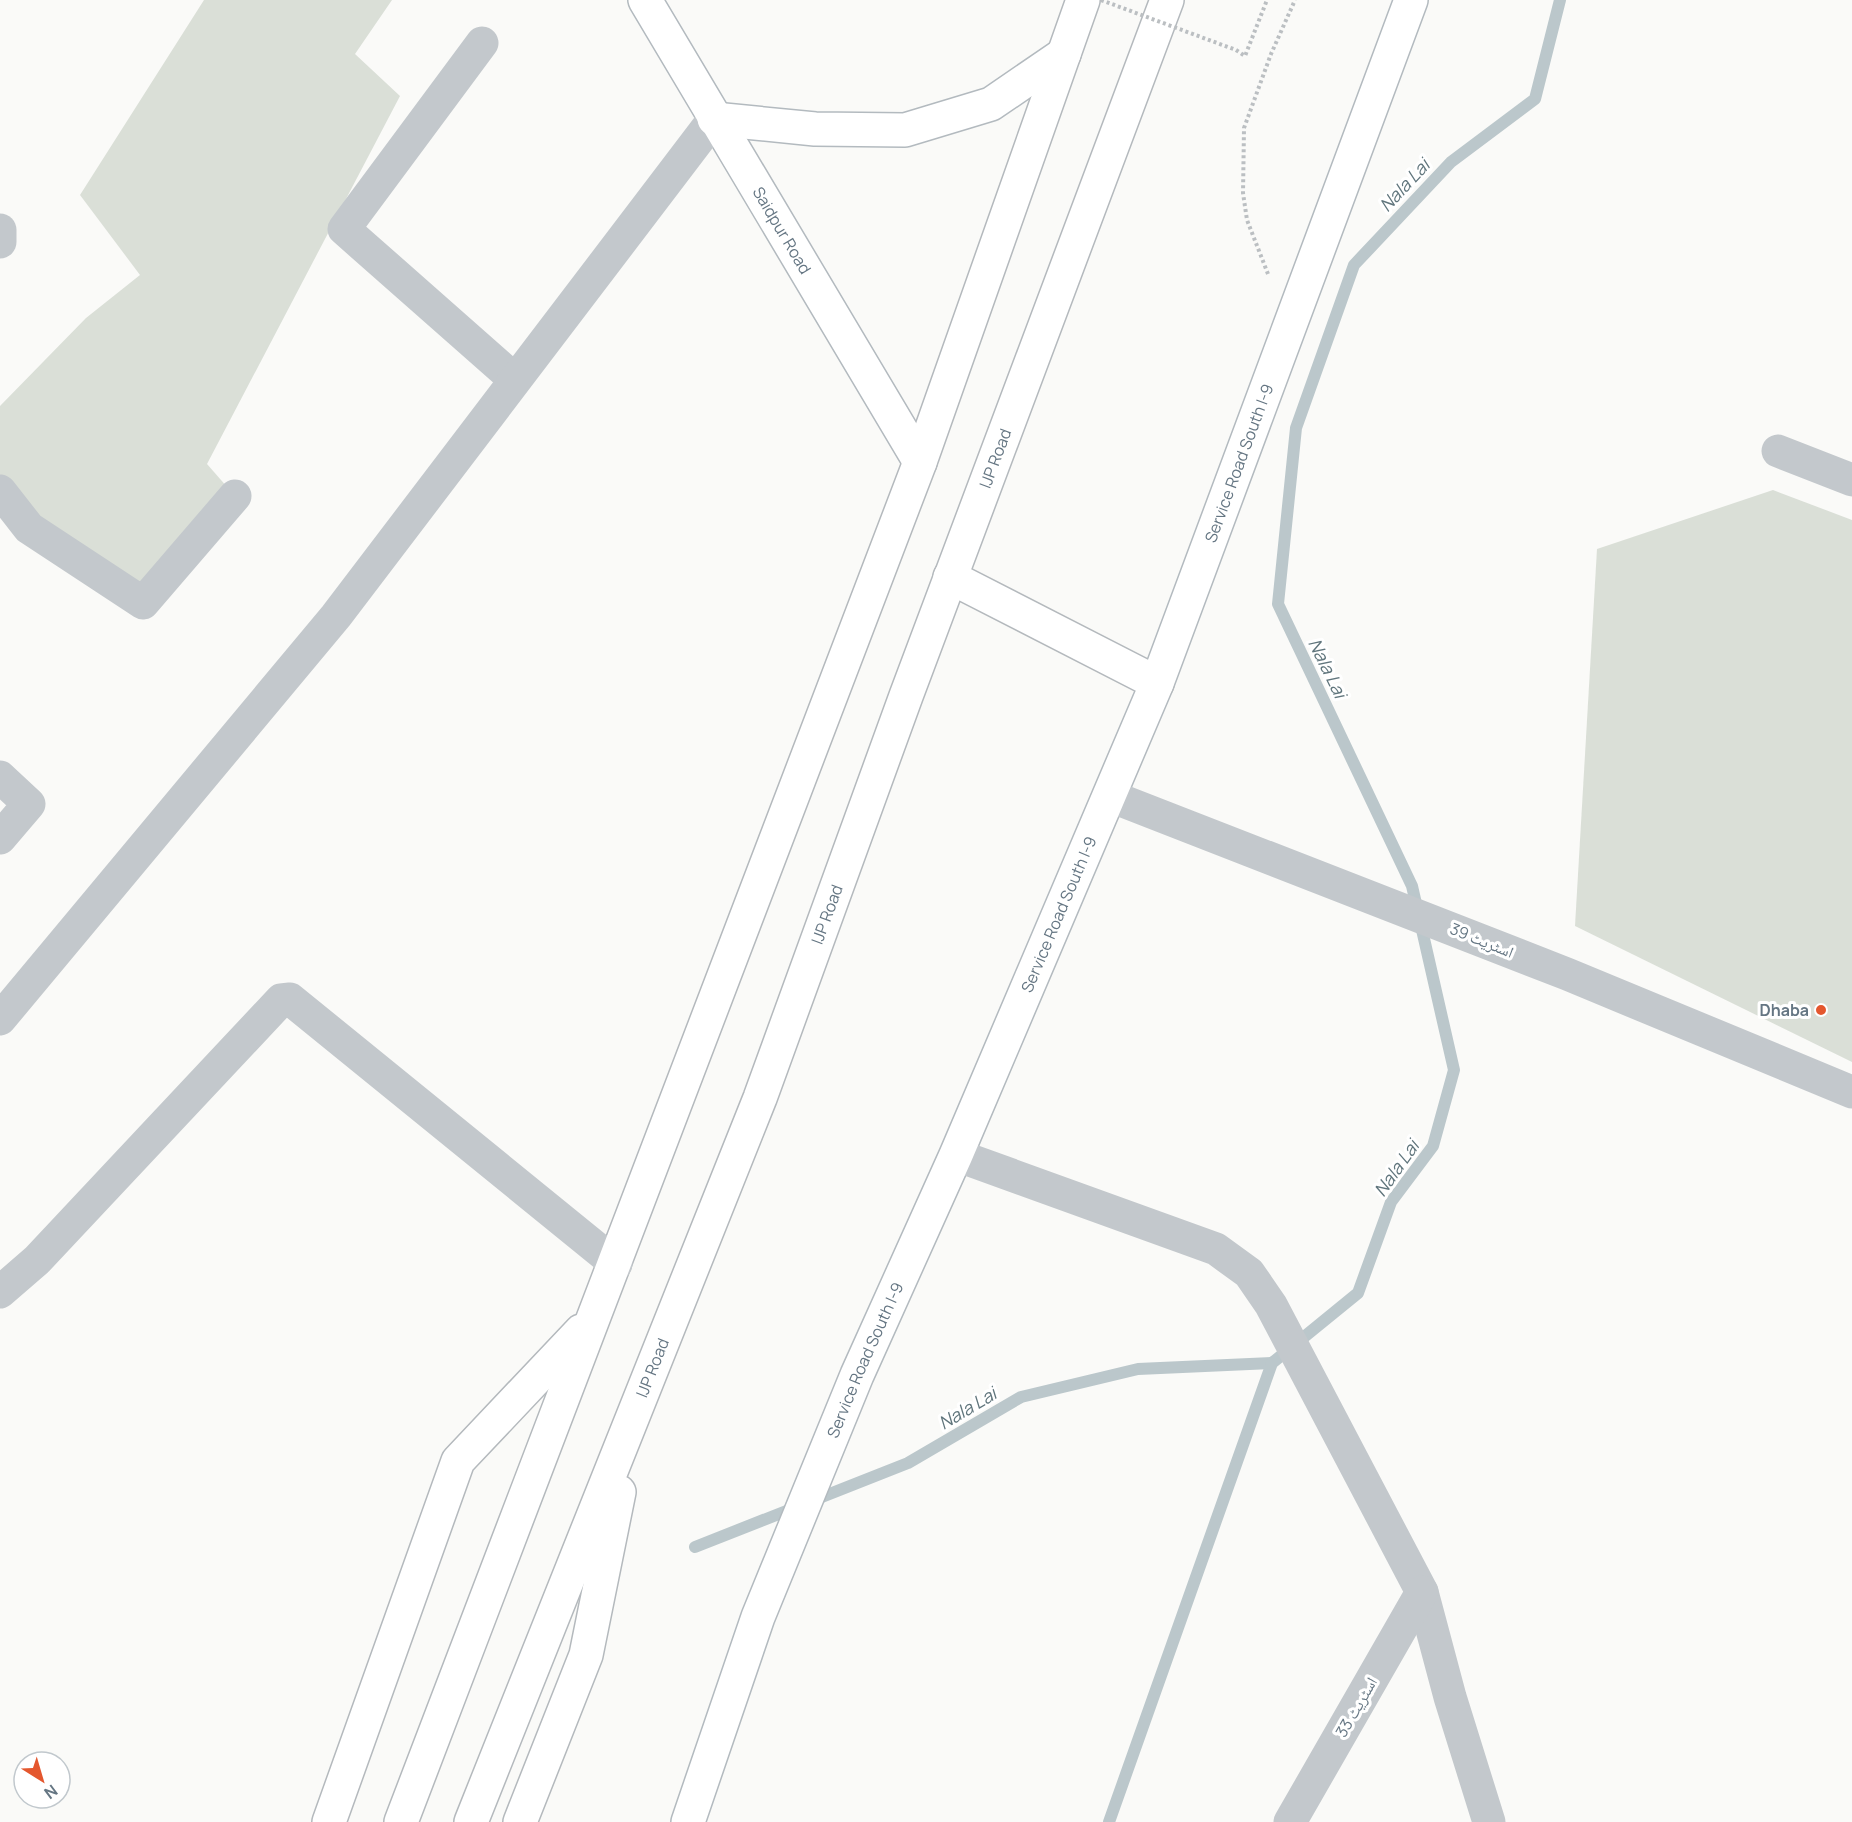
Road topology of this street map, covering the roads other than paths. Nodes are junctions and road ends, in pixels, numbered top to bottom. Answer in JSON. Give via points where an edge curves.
{"nodes":[{"id":1,"x":645,"y":0,"type":"edge"},
{"id":2,"x":1083,"y":0,"type":"edge"},
{"id":3,"x":1167,"y":0,"type":"edge"},
{"id":4,"x":1411,"y":0,"type":"edge"},
{"id":5,"x":482,"y":44,"type":"dead end"},
{"id":6,"x":1064,"y":54,"type":"junction"},
{"id":7,"x":714,"y":119,"type":"junction"},
{"id":8,"x":0,"y":230,"type":"edge"},
{"id":9,"x":0,"y":242,"type":"edge"},
{"id":10,"x":514,"y":379,"type":"junction"},
{"id":11,"x":1778,"y":451,"type":"dead end"},
{"id":12,"x":920,"y":462,"type":"junction"},
{"id":13,"x":1852,"y":480,"type":"edge"},
{"id":14,"x":0,"y":491,"type":"edge"},
{"id":15,"x":235,"y":496,"type":"dead end"},
{"id":16,"x":950,"y":577,"type":"junction"},
{"id":17,"x":1157,"y":683,"type":"junction"},
{"id":18,"x":0,"y":777,"type":"edge"},
{"id":19,"x":1110,"y":796,"type":"junction"},
{"id":20,"x":0,"y":838,"type":"edge"},
{"id":21,"x":0,"y":1019,"type":"edge"},
{"id":22,"x":1852,"y":1092,"type":"edge"},
{"id":23,"x":956,"y":1155,"type":"junction"},
{"id":24,"x":616,"y":1264,"type":"junction"},
{"id":25,"x":0,"y":1292,"type":"edge"},
{"id":26,"x":592,"y":1318,"type":"junction"},
{"id":27,"x":635,"y":1410,"type":"junction"},
{"id":28,"x":1422,"y":1592,"type":"junction"},
{"id":29,"x":329,"y":1822,"type":"edge"},
{"id":30,"x":401,"y":1822,"type":"edge"},
{"id":31,"x":471,"y":1822,"type":"edge"},
{"id":32,"x":520,"y":1822,"type":"edge"},
{"id":33,"x":688,"y":1822,"type":"edge"},
{"id":34,"x":1290,"y":1822,"type":"edge"},
{"id":35,"x":1488,"y":1822,"type":"edge"}],
"edges":[{"from":1,"to":7,"type":"main road","name":"Saidpur Road"},
{"from":2,"to":6,"type":"main road"},
{"from":3,"to":16,"type":"main road","name":"IJP Road"},
{"from":4,"to":17,"type":"main road","name":"Service Road South I-9"},
{"from":5,"to":10,"type":"street","via":[[344,229]]},
{"from":6,"to":7,"type":"main road","via":[[991,104],[905,130],[815,129]]},
{"from":6,"to":12,"type":"main road"},
{"from":7,"to":10,"type":"street"},
{"from":7,"to":12,"type":"main road","name":"Saidpur Road"},
{"from":8,"to":9,"type":"street"},
{"from":10,"to":21,"type":"street","via":[[336,616]]},
{"from":11,"to":13,"type":"street"},
{"from":12,"to":24,"type":"main road"},
{"from":14,"to":15,"type":"street","via":[[29,528],[143,603]]},
{"from":16,"to":17,"type":"main road"},
{"from":16,"to":27,"type":"main road","name":"IJP Road","via":[[759,1098]]},
{"from":17,"to":19,"type":"main road","name":"Service Road South I-9"},
{"from":18,"to":20,"type":"street","via":[[29,804]]},
{"from":19,"to":22,"type":"street","name":"اسٹریٹ 39","via":[[1567,974]]},
{"from":19,"to":23,"type":"main road","name":"Service Road South I-9"},
{"from":23,"to":28,"type":"street","via":[[1216,1249],[1249,1273],[1271,1305]]},
{"from":23,"to":33,"type":"main road","name":"Service Road South I-9","via":[[857,1375],[758,1617]]},
{"from":24,"to":25,"type":"street","via":[[290,999],[281,1000],[38,1260]]},
{"from":24,"to":26,"type":"main road"},
{"from":26,"to":29,"type":"main road","via":[[458,1461]]},
{"from":26,"to":30,"type":"main road"},
{"from":27,"to":31,"type":"main road","name":"IJP Road"},
{"from":27,"to":32,"type":"main road","via":[[586,1655]]},
{"from":28,"to":34,"type":"street","name":"اسٹریٹ 33"},
{"from":28,"to":35,"type":"street"}]}
